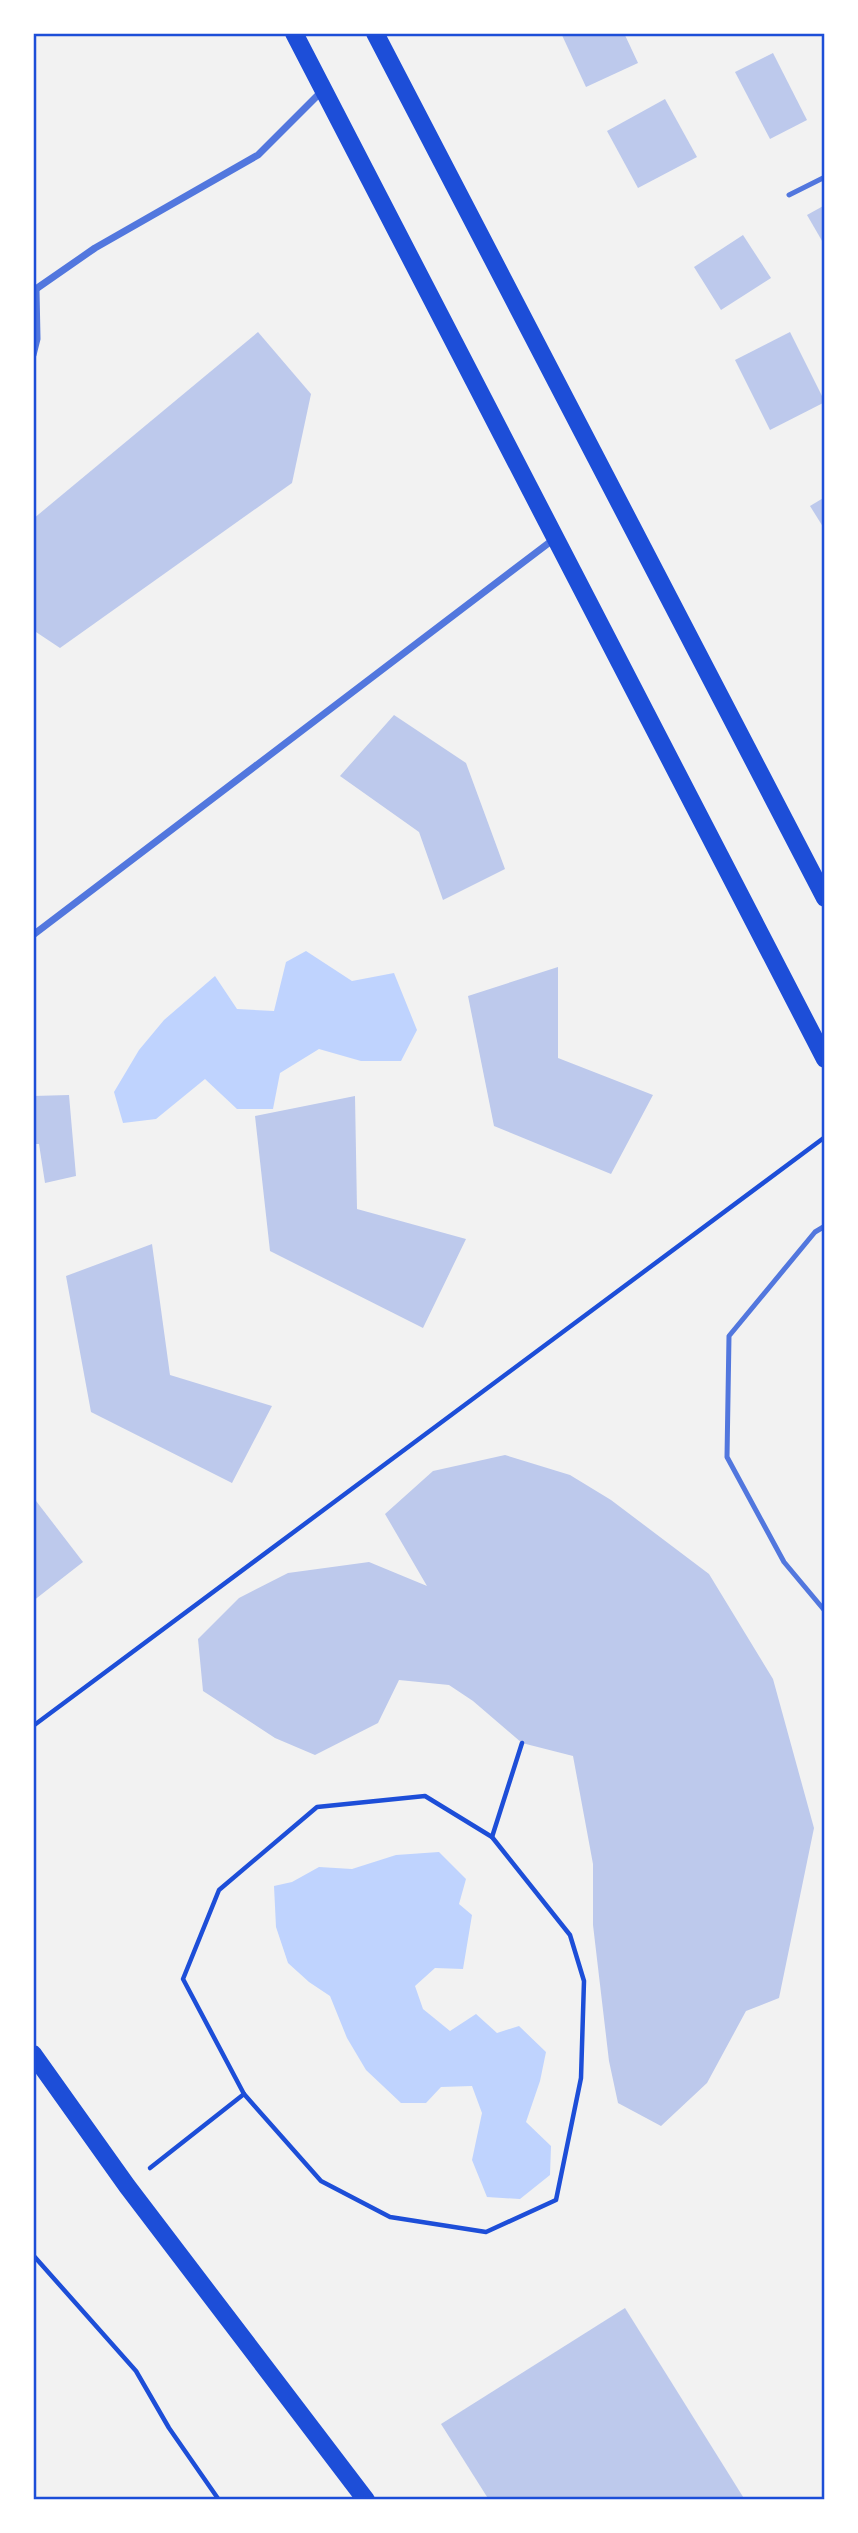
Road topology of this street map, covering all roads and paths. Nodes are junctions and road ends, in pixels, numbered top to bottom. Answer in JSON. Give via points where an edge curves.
{"nodes":[{"id":1,"x":294,"y":33,"type":"edge"},
{"id":2,"x":375,"y":33,"type":"edge"},
{"id":3,"x":323,"y":89,"type":"junction"},
{"id":4,"x":825,"y":177,"type":"edge"},
{"id":5,"x":789,"y":195,"type":"dead end"},
{"id":6,"x":35,"y":290,"type":"edge"},
{"id":7,"x":33,"y":355,"type":"edge"},
{"id":8,"x":555,"y":538,"type":"junction"},
{"id":9,"x":825,"y":898,"type":"edge"},
{"id":10,"x":33,"y":935,"type":"edge"},
{"id":11,"x":825,"y":1059,"type":"edge"},
{"id":12,"x":825,"y":1137,"type":"edge"},
{"id":13,"x":825,"y":1226,"type":"edge"},
{"id":14,"x":825,"y":1611,"type":"edge"},
{"id":15,"x":33,"y":1726,"type":"edge"},
{"id":16,"x":522,"y":1743,"type":"dead end"},
{"id":17,"x":492,"y":1837,"type":"junction"},
{"id":18,"x":33,"y":2054,"type":"edge"},
{"id":19,"x":244,"y":2094,"type":"junction"},
{"id":20,"x":127,"y":2186,"type":"junction"},
{"id":21,"x":33,"y":2255,"type":"edge"},
{"id":22,"x":219,"y":2500,"type":"edge"},
{"id":23,"x":366,"y":2500,"type":"edge"}],
"edges":[{"from":1,"to":3,"type":"main road"},
{"from":2,"to":9,"type":"main road"},
{"from":3,"to":6,"type":"street","via":[[258,155],[95,248]]},
{"from":3,"to":8,"type":"main road"},
{"from":4,"to":5,"type":"lane"},
{"from":6,"to":7,"type":"street","via":[[37,339]]},
{"from":8,"to":10,"type":"street"},
{"from":8,"to":11,"type":"main road"},
{"from":12,"to":15,"type":"path"},
{"from":13,"to":14,"type":"lane","via":[[815,1232],[729,1336],[727,1458],[784,1562]]},
{"from":16,"to":17,"type":"path"},
{"from":17,"to":19,"type":"path","via":[[425,1796],[317,1807],[219,1890],[183,1979]]},
{"from":17,"to":19,"type":"path","via":[[570,1935],[584,1981],[581,2078],[556,2200],[486,2232],[390,2217],[321,2181]]},
{"from":18,"to":20,"type":"main road"},
{"from":19,"to":20,"type":"path"},
{"from":20,"to":23,"type":"main road"},
{"from":21,"to":22,"type":"path","via":[[136,2371]]}]}
